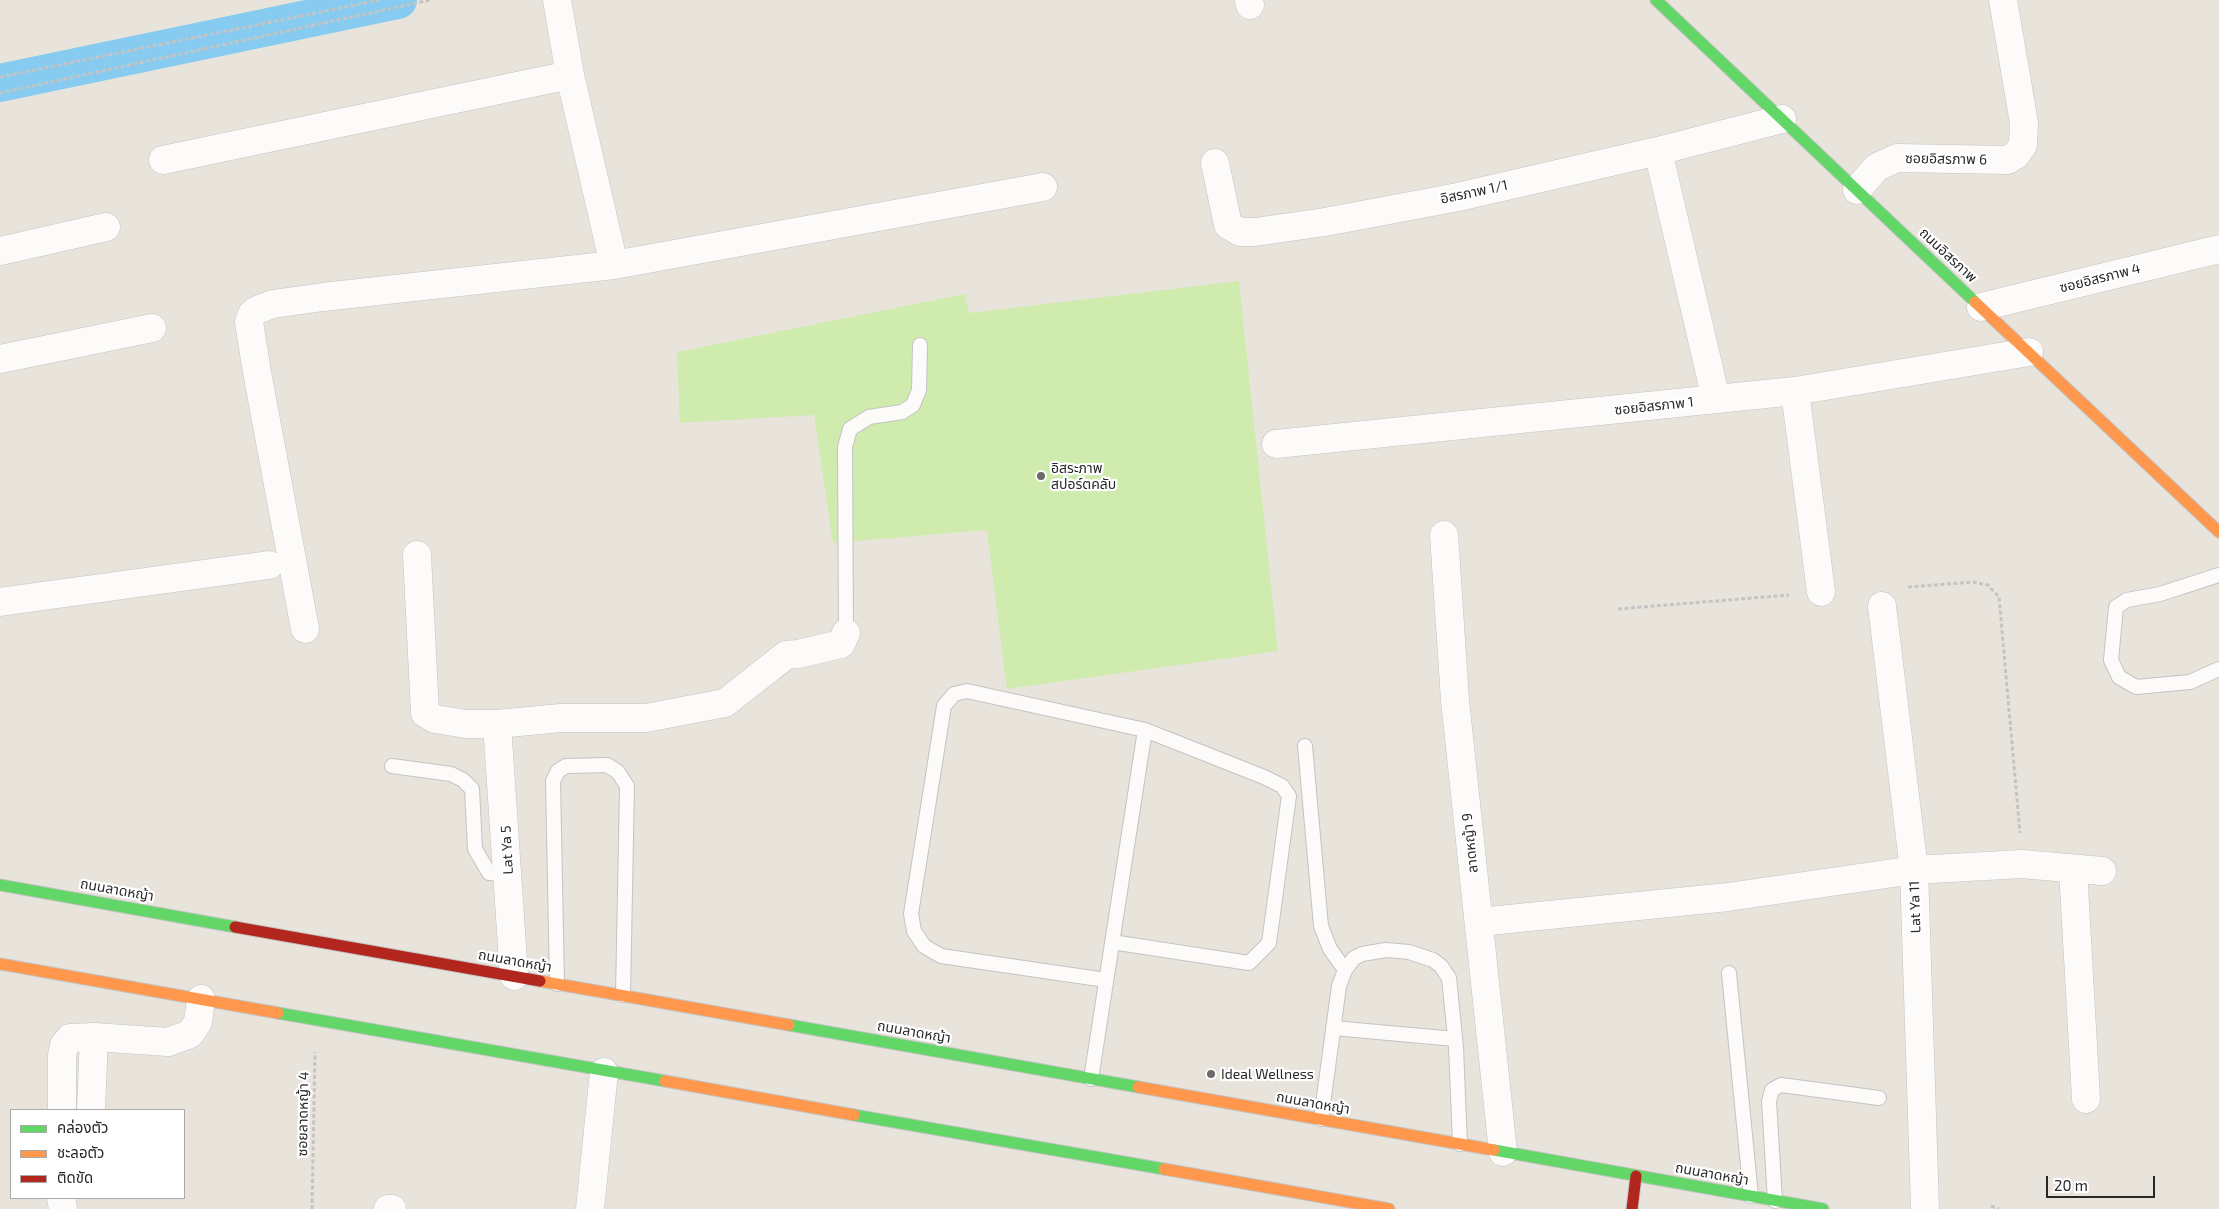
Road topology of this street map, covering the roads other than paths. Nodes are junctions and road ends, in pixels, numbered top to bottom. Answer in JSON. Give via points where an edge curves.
{"nodes":[{"id":1,"x":557,"y":0,"type":"edge"},
{"id":2,"x":1656,"y":0,"type":"edge"},
{"id":3,"x":2003,"y":0,"type":"edge"},
{"id":4,"x":570,"y":75,"type":"junction"},
{"id":5,"x":1782,"y":118,"type":"junction"},
{"id":6,"x":1658,"y":152,"type":"junction"},
{"id":7,"x":163,"y":160,"type":"dead end"},
{"id":8,"x":1215,"y":162,"type":"dead end"},
{"id":9,"x":1043,"y":187,"type":"dead end"},
{"id":10,"x":1857,"y":190,"type":"junction"},
{"id":11,"x":106,"y":227,"type":"dead end"},
{"id":12,"x":2219,"y":249,"type":"edge"},
{"id":13,"x":0,"y":251,"type":"edge"},
{"id":14,"x":614,"y":265,"type":"junction"},
{"id":15,"x":1981,"y":307,"type":"junction"},
{"id":16,"x":152,"y":328,"type":"dead end"},
{"id":17,"x":920,"y":345,"type":"dead end"},
{"id":18,"x":2029,"y":352,"type":"junction"},
{"id":19,"x":0,"y":359,"type":"edge"},
{"id":20,"x":1795,"y":391,"type":"junction"},
{"id":21,"x":1716,"y":399,"type":"junction"},
{"id":22,"x":1276,"y":444,"type":"dead end"},
{"id":23,"x":2219,"y":532,"type":"edge"},
{"id":24,"x":1444,"y":535,"type":"dead end"},
{"id":25,"x":417,"y":555,"type":"dead end"},
{"id":26,"x":269,"y":565,"type":"dead end"},
{"id":27,"x":2219,"y":575,"type":"edge"},
{"id":28,"x":1821,"y":592,"type":"dead end"},
{"id":29,"x":0,"y":602,"type":"edge"},
{"id":30,"x":1882,"y":606,"type":"dead end"},
{"id":31,"x":305,"y":629,"type":"dead end"},
{"id":32,"x":846,"y":633,"type":"joint"},
{"id":33,"x":2219,"y":669,"type":"edge"},
{"id":34,"x":497,"y":724,"type":"junction"},
{"id":35,"x":1145,"y":730,"type":"junction"},
{"id":36,"x":1305,"y":746,"type":"dead end"},
{"id":37,"x":392,"y":766,"type":"dead end"},
{"id":38,"x":2073,"y":869,"type":"junction"},
{"id":39,"x":1914,"y":870,"type":"junction"},
{"id":40,"x":2102,"y":871,"type":"dead end"},
{"id":41,"x":508,"y":874,"type":"junction"},
{"id":42,"x":0,"y":885,"type":"edge"},
{"id":43,"x":1478,"y":922,"type":"junction"},
{"id":44,"x":1112,"y":942,"type":"junction"},
{"id":45,"x":0,"y":964,"type":"edge"},
{"id":46,"x":1345,"y":970,"type":"junction"},
{"id":47,"x":1729,"y":973,"type":"dead end"},
{"id":48,"x":514,"y":976,"type":"junction"},
{"id":49,"x":1106,"y":980,"type":"junction"},
{"id":50,"x":557,"y":984,"type":"junction"},
{"id":51,"x":624,"y":996,"type":"junction"},
{"id":52,"x":201,"y":999,"type":"junction"},
{"id":53,"x":1333,"y":1028,"type":"junction"},
{"id":54,"x":94,"y":1037,"type":"junction"},
{"id":55,"x":1455,"y":1039,"type":"junction"},
{"id":56,"x":604,"y":1072,"type":"junction"},
{"id":57,"x":1091,"y":1079,"type":"junction"},
{"id":58,"x":1879,"y":1098,"type":"dead end"},
{"id":59,"x":2086,"y":1099,"type":"dead end"},
{"id":60,"x":62,"y":1109,"type":"edge"},
{"id":61,"x":91,"y":1109,"type":"edge"},
{"id":62,"x":1321,"y":1120,"type":"junction"},
{"id":63,"x":1460,"y":1144,"type":"junction"},
{"id":64,"x":1503,"y":1152,"type":"junction"},
{"id":65,"x":1636,"y":1176,"type":"junction"},
{"id":66,"x":1751,"y":1196,"type":"junction"},
{"id":67,"x":1775,"y":1201,"type":"junction"},
{"id":68,"x":388,"y":1209,"type":"edge"},
{"id":69,"x":392,"y":1209,"type":"edge"},
{"id":70,"x":590,"y":1209,"type":"edge"},
{"id":71,"x":1389,"y":1209,"type":"edge"},
{"id":72,"x":1632,"y":1209,"type":"edge"},
{"id":73,"x":1823,"y":1209,"type":"edge"},
{"id":74,"x":1925,"y":1209,"type":"edge"}],
"edges":[{"from":1,"to":4,"type":"street"},
{"from":2,"to":5,"type":"main road","name":"ถนนอิสรภาพ"},
{"from":3,"to":10,"type":"street","name":"ซอยอิสรภาพ 6","via":[[2024,123],[2024,145],[2008,160],[1897,158],[1877,168]]},
{"from":4,"to":7,"type":"street"},
{"from":4,"to":14,"type":"street"},
{"from":5,"to":6,"type":"street","name":"อิสรภาพ 1/1"},
{"from":5,"to":10,"type":"main road","name":"ถนนอิสรภาพ"},
{"from":6,"to":8,"type":"street","name":"อิสรภาพ 1/1","via":[[1325,222],[1240,232],[1228,225]]},
{"from":6,"to":21,"type":"street"},
{"from":9,"to":14,"type":"street"},
{"from":10,"to":15,"type":"main road","name":"ถนนอิสรภาพ"},
{"from":11,"to":13,"type":"street"},
{"from":12,"to":15,"type":"street","name":"ซอยอิสรภาพ 4"},
{"from":14,"to":31,"type":"street","via":[[323,296],[273,304],[252,314],[249,322],[257,372]]},
{"from":15,"to":18,"type":"main road","name":"ถนนอิสรภาพ"},
{"from":16,"to":19,"type":"street"},
{"from":17,"to":32,"type":"lane","via":[[919,390],[913,405],[902,412],[869,417],[850,429],[845,447]]},
{"from":18,"to":20,"type":"street","name":"ซอยอิสรภาพ 1"},
{"from":18,"to":23,"type":"main road","name":"ถนนอิสรภาพ"},
{"from":20,"to":21,"type":"street","name":"ซอยอิสรภาพ 1"},
{"from":20,"to":28,"type":"street"},
{"from":21,"to":22,"type":"street","name":"ซอยอิสรภาพ 1"},
{"from":24,"to":43,"type":"street","name":"ลาดหญ้า 9"},
{"from":25,"to":34,"type":"street","via":[[425,713],[435,719],[458,723]]},
{"from":26,"to":29,"type":"street"},
{"from":27,"to":33,"type":"lane","via":[[2160,594],[2127,600],[2116,607],[2111,660],[2119,677],[2136,687],[2190,682]]},
{"from":30,"to":39,"type":"street","name":"Lat Ya 11"},
{"from":32,"to":34,"type":"street","via":[[841,644],[786,654],[725,703],[646,718],[561,718]]},
{"from":34,"to":41,"type":"street","name":"Lat Ya 5"},
{"from":35,"to":44,"type":"lane"},
{"from":35,"to":44,"type":"lane","via":[[1282,786],[1289,796],[1274,911],[1269,943],[1249,963]]},
{"from":35,"to":49,"type":"lane","via":[[967,691],[954,694],[944,706],[911,914],[914,930],[924,946],[941,956]]},
{"from":36,"to":46,"type":"lane","via":[[1321,926],[1330,948]]},
{"from":37,"to":41,"type":"lane","via":[[451,774],[463,780],[472,789],[475,849],[489,873]]},
{"from":38,"to":39,"type":"street","via":[[2022,864]]},
{"from":38,"to":40,"type":"street"},
{"from":38,"to":59,"type":"street"},
{"from":39,"to":43,"type":"street","via":[[1728,896]]},
{"from":39,"to":74,"type":"street","name":"Lat Ya 11"},
{"from":41,"to":48,"type":"street","name":"Lat Ya 5"},
{"from":42,"to":48,"type":"main road","name":"ถนนลาดหญ้า"},
{"from":43,"to":64,"type":"street","name":"ลาดหญ้า 9"},
{"from":44,"to":49,"type":"lane"},
{"from":45,"to":52,"type":"main road"},
{"from":46,"to":53,"type":"lane","via":[[1339,986]]},
{"from":46,"to":55,"type":"lane","via":[[1354,958],[1377,950],[1409,952],[1433,960],[1449,978]]},
{"from":47,"to":66,"type":"lane"},
{"from":48,"to":50,"type":"main road","name":"ถนนลาดหญ้า"},
{"from":49,"to":57,"type":"lane"},
{"from":50,"to":51,"type":"main road","name":"ถนนลาดหญ้า"},
{"from":50,"to":51,"type":"lane","via":[[553,781],[558,771],[566,766],[607,765],[618,772],[627,786]]},
{"from":51,"to":57,"type":"main road","name":"ถนนลาดหญ้า"},
{"from":52,"to":54,"type":"street","via":[[198,1022],[190,1034],[168,1042]]},
{"from":52,"to":56,"type":"main road"},
{"from":53,"to":55,"type":"lane"},
{"from":53,"to":62,"type":"lane"},
{"from":54,"to":60,"type":"street","via":[[70,1038],[64,1046]]},
{"from":54,"to":61,"type":"street"},
{"from":55,"to":63,"type":"lane"},
{"from":56,"to":70,"type":"street"},
{"from":56,"to":71,"type":"main road"},
{"from":57,"to":62,"type":"main road","name":"ถนนลาดหญ้า"},
{"from":58,"to":67,"type":"lane","via":[[1781,1085],[1772,1090],[1769,1101]]},
{"from":62,"to":63,"type":"main road","name":"ถนนลาดหญ้า"},
{"from":63,"to":64,"type":"main road","name":"ถนนลาดหญ้า"},
{"from":64,"to":65,"type":"main road","name":"ถนนลาดหญ้า"},
{"from":65,"to":66,"type":"main road","name":"ถนนลาดหญ้า"},
{"from":65,"to":72,"type":"main road"},
{"from":66,"to":67,"type":"main road","name":"ถนนลาดหญ้า"},
{"from":67,"to":73,"type":"main road","name":"ถนนลาดหญ้า"},
{"from":68,"to":69,"type":"street"}]}
